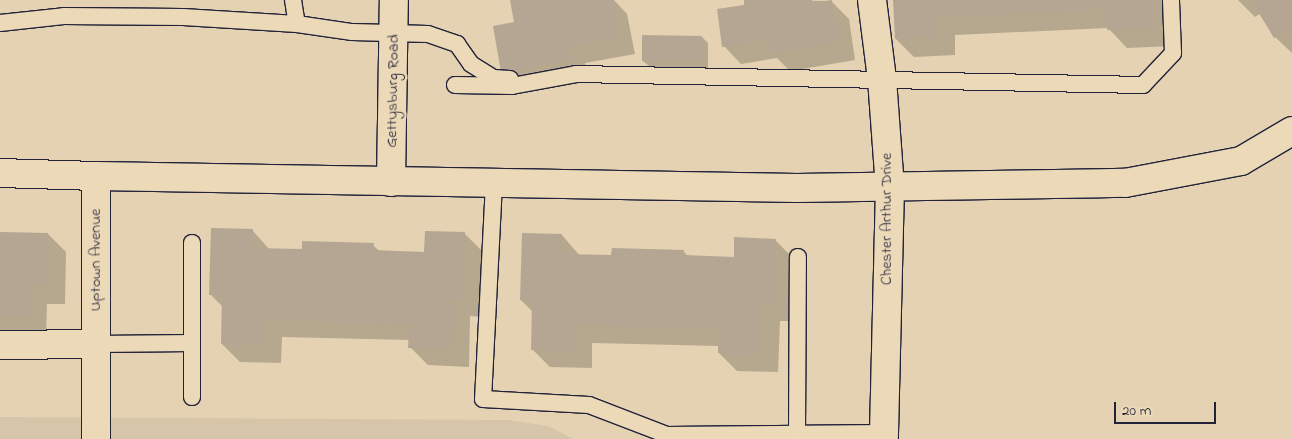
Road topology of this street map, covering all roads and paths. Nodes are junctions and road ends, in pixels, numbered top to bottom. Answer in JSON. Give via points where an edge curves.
{"nodes":[{"id":1,"x":293,"y":0,"type":"edge"},
{"id":2,"x":394,"y":0,"type":"edge"},
{"id":3,"x":872,"y":0,"type":"edge"},
{"id":4,"x":1171,"y":0,"type":"edge"},
{"id":5,"x":0,"y":23,"type":"edge"},
{"id":6,"x":297,"y":24,"type":"junction"},
{"id":7,"x":394,"y":32,"type":"junction"},
{"id":8,"x":882,"y":79,"type":"junction"},
{"id":9,"x":541,"y":80,"type":"junction"},
{"id":10,"x":455,"y":86,"type":"dead end"},
{"id":11,"x":1292,"y":130,"type":"edge"},
{"id":12,"x":0,"y":174,"type":"edge"},
{"id":13,"x":96,"y":176,"type":"junction"},
{"id":14,"x":391,"y":182,"type":"junction"},
{"id":15,"x":494,"y":183,"type":"junction"},
{"id":16,"x":890,"y":187,"type":"junction"},
{"id":17,"x":192,"y":243,"type":"dead end"},
{"id":18,"x":798,"y":257,"type":"dead end"},
{"id":19,"x":192,"y":343,"type":"junction"},
{"id":20,"x":96,"y":344,"type":"junction"},
{"id":21,"x":0,"y":345,"type":"edge"},
{"id":22,"x":192,"y":397,"type":"dead end"},
{"id":23,"x":797,"y":432,"type":"junction"},
{"id":24,"x":884,"y":436,"type":"edge"},
{"id":25,"x":96,"y":439,"type":"edge"}],
"edges":[{"from":1,"to":6,"type":"lane"},
{"from":2,"to":7,"type":"street","name":"Gettysburg Road"},
{"from":3,"to":8,"type":"street","name":"Chester Arthur Drive"},
{"from":4,"to":8,"type":"lane","via":[[1173,53],[1143,85]]},
{"from":5,"to":6,"type":"lane","via":[[64,16],[182,17]]},
{"from":6,"to":7,"type":"lane","via":[[352,32]]},
{"from":7,"to":9,"type":"lane","via":[[428,34],[457,44],[471,64],[493,78]]},
{"from":7,"to":14,"type":"street","name":"Gettysburg Road"},
{"from":8,"to":9,"type":"lane","via":[[576,74]]},
{"from":8,"to":16,"type":"street","name":"Chester Arthur Drive"},
{"from":9,"to":10,"type":"lane","via":[[500,86]]},
{"from":11,"to":16,"type":"street","via":[[1241,161],[1125,183]]},
{"from":12,"to":13,"type":"street"},
{"from":13,"to":14,"type":"street"},
{"from":13,"to":20,"type":"street","name":"Uptown Avenue"},
{"from":14,"to":15,"type":"street"},
{"from":15,"to":16,"type":"street"},
{"from":15,"to":23,"type":"lane","via":[[483,399],[589,405],[667,435]]},
{"from":16,"to":24,"type":"street","name":"Chester Arthur Drive"},
{"from":17,"to":19,"type":"lane"},
{"from":18,"to":23,"type":"lane"},
{"from":19,"to":20,"type":"lane"},
{"from":19,"to":22,"type":"lane"},
{"from":20,"to":21,"type":"street"},
{"from":20,"to":25,"type":"street","name":"Uptown Avenue"},
{"from":23,"to":24,"type":"lane"}]}
